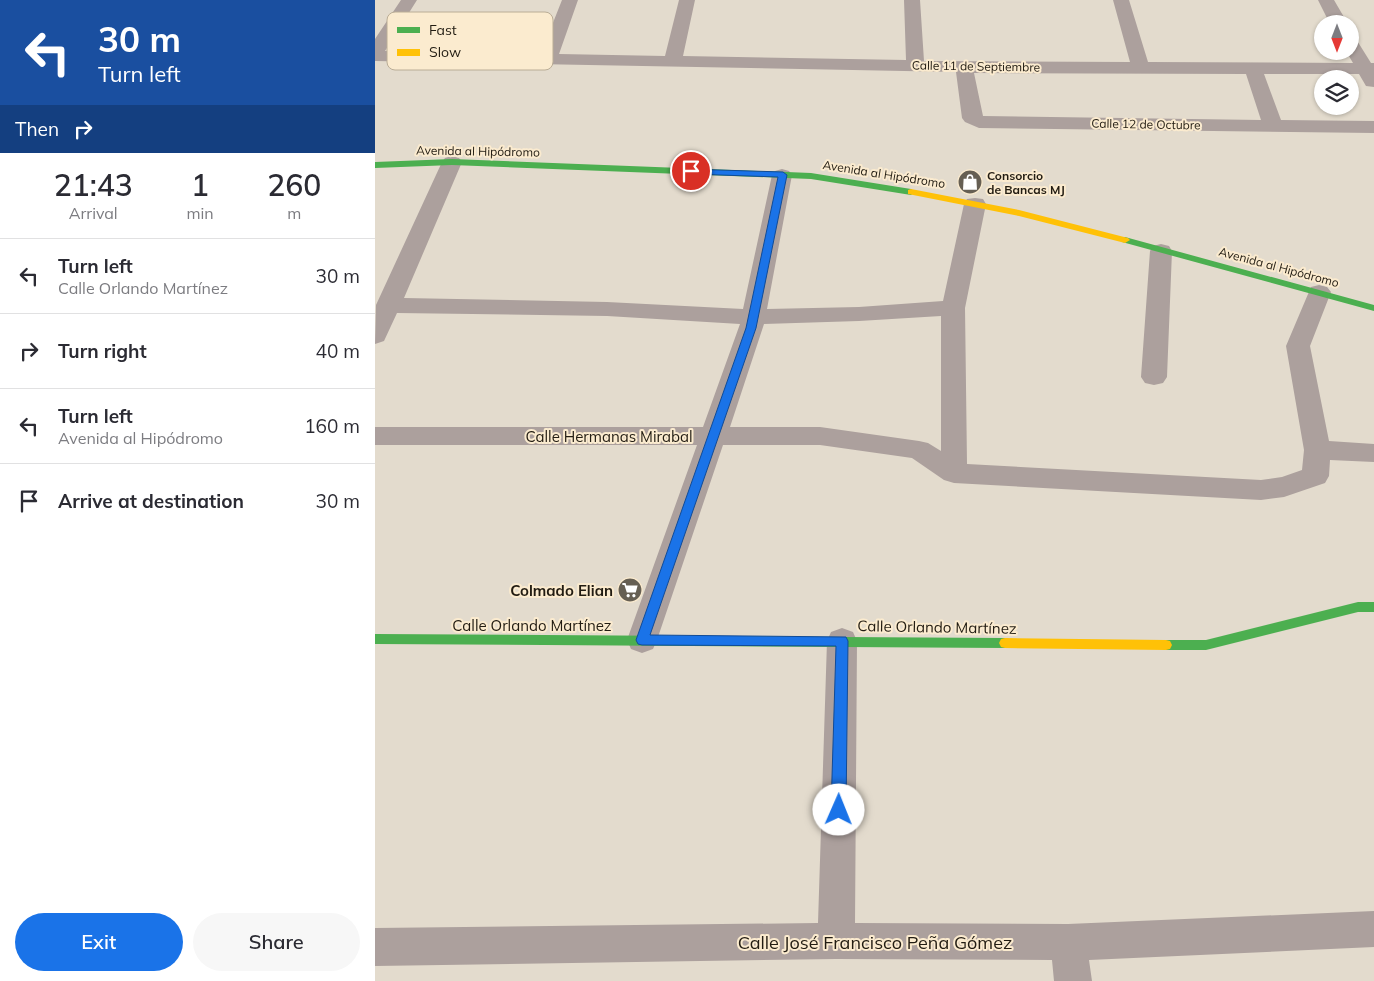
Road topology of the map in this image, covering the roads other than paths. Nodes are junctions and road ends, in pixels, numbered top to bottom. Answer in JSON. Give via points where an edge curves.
{"nodes":[{"id":1,"x":409,"y":0,"type":"edge"},
{"id":2,"x":570,"y":0,"type":"edge"},
{"id":3,"x":687,"y":0,"type":"edge"},
{"id":4,"x":912,"y":0,"type":"edge"},
{"id":5,"x":1121,"y":0,"type":"edge"},
{"id":6,"x":1326,"y":0,"type":"edge"},
{"id":7,"x":402,"y":12,"type":"edge"},
{"id":8,"x":1334,"y":15,"type":"edge"},
{"id":9,"x":387,"y":36,"type":"edge"},
{"id":10,"x":553,"y":46,"type":"edge"},
{"id":11,"x":375,"y":55,"type":"edge"},
{"id":12,"x":1359,"y":56,"type":"edge"},
{"id":13,"x":553,"y":59,"type":"edge"},
{"id":14,"x":673,"y":62,"type":"junction"},
{"id":15,"x":915,"y":66,"type":"junction"},
{"id":16,"x":964,"y":67,"type":"junction"},
{"id":17,"x":1140,"y":68,"type":"junction"},
{"id":18,"x":1253,"y":68,"type":"junction"},
{"id":19,"x":1371,"y":74,"type":"edge"},
{"id":20,"x":1273,"y":126,"type":"junction"},
{"id":21,"x":1374,"y":127,"type":"edge"},
{"id":22,"x":452,"y":162,"type":"junction"},
{"id":23,"x":375,"y":165,"type":"edge"},
{"id":24,"x":783,"y":175,"type":"junction"},
{"id":25,"x":975,"y":204,"type":"junction"},
{"id":26,"x":1161,"y":250,"type":"junction"},
{"id":27,"x":1319,"y":292,"type":"junction"},
{"id":28,"x":953,"y":308,"type":"junction"},
{"id":29,"x":1374,"y":308,"type":"edge"},
{"id":30,"x":382,"y":311,"type":"edge"},
{"id":31,"x":753,"y":317,"type":"junction"},
{"id":32,"x":375,"y":336,"type":"edge"},
{"id":33,"x":1154,"y":377,"type":"dead end"},
{"id":34,"x":375,"y":436,"type":"edge"},
{"id":35,"x":714,"y":437,"type":"junction"},
{"id":36,"x":1317,"y":450,"type":"junction"},
{"id":37,"x":1374,"y":453,"type":"edge"},
{"id":38,"x":954,"y":473,"type":"junction"},
{"id":39,"x":1374,"y":607,"type":"edge"},
{"id":40,"x":375,"y":639,"type":"edge"},
{"id":41,"x":642,"y":640,"type":"junction"},
{"id":42,"x":842,"y":641,"type":"junction"},
{"id":43,"x":1374,"y":930,"type":"edge"},
{"id":44,"x":836,"y":941,"type":"junction"},
{"id":45,"x":1067,"y":942,"type":"junction"},
{"id":46,"x":375,"y":948,"type":"edge"},
{"id":47,"x":1073,"y":981,"type":"edge"}],
"edges":[{"from":1,"to":7,"type":"street"},
{"from":2,"to":10,"type":"street"},
{"from":3,"to":14,"type":"street"},
{"from":4,"to":15,"type":"street"},
{"from":5,"to":17,"type":"street"},
{"from":6,"to":8,"type":"street"},
{"from":9,"to":11,"type":"street"},
{"from":12,"to":19,"type":"street"},
{"from":13,"to":14,"type":"street","name":"Calle 11 de Septiembre"},
{"from":14,"to":15,"type":"street","name":"Calle 11 de Septiembre"},
{"from":15,"to":16,"type":"street","name":"Calle 11 de Septiembre"},
{"from":16,"to":17,"type":"street","name":"Calle 11 de Septiembre"},
{"from":16,"to":20,"type":"street","name":"Calle 12 de Octubre","via":[[972,118],[979,122]]},
{"from":17,"to":18,"type":"street","name":"Calle 11 de Septiembre"},
{"from":18,"to":19,"type":"street","name":"Calle 11 de Septiembre"},
{"from":18,"to":20,"type":"street"},
{"from":20,"to":21,"type":"street","name":"Calle 12 de Octubre"},
{"from":22,"to":23,"type":"street","name":"Avenida al Hipódromo"},
{"from":22,"to":24,"type":"street","name":"Avenida al Hipódromo"},
{"from":22,"to":30,"type":"street"},
{"from":24,"to":25,"type":"street","name":"Avenida al Hipódromo","via":[[811,176]]},
{"from":24,"to":31,"type":"street"},
{"from":25,"to":26,"type":"street","name":"Avenida al Hipódromo"},
{"from":25,"to":28,"type":"street"},
{"from":26,"to":27,"type":"street","name":"Avenida al Hipódromo"},
{"from":26,"to":33,"type":"street"},
{"from":27,"to":29,"type":"street","name":"Avenida al Hipódromo"},
{"from":27,"to":36,"type":"street","via":[[1298,346]]},
{"from":28,"to":31,"type":"street"},
{"from":28,"to":38,"type":"street"},
{"from":30,"to":31,"type":"street","via":[[607,309]]},
{"from":30,"to":32,"type":"street"},
{"from":31,"to":35,"type":"street"},
{"from":34,"to":35,"type":"street","name":"Calle Hermanas Mirabal"},
{"from":35,"to":38,"type":"street","name":"Calle Hermanas Mirabal","via":[[820,436],[919,450]]},
{"from":35,"to":41,"type":"street"},
{"from":36,"to":37,"type":"street"},
{"from":36,"to":38,"type":"street","via":[[1315,476],[1284,487],[1261,490]]},
{"from":39,"to":42,"type":"street","name":"Calle Orlando Martínez","via":[[1358,608],[1206,645]]},
{"from":40,"to":41,"type":"street","name":"Calle Orlando Martínez"},
{"from":41,"to":42,"type":"street","name":"Calle Orlando Martínez"},
{"from":42,"to":44,"type":"street"},
{"from":43,"to":45,"type":"street","name":"Calle José Francisco Peña Gómez"},
{"from":44,"to":45,"type":"street","name":"Calle José Francisco Peña Gómez"},
{"from":44,"to":46,"type":"street","name":"Calle José Francisco Peña Gómez"},
{"from":45,"to":47,"type":"street"}]}
